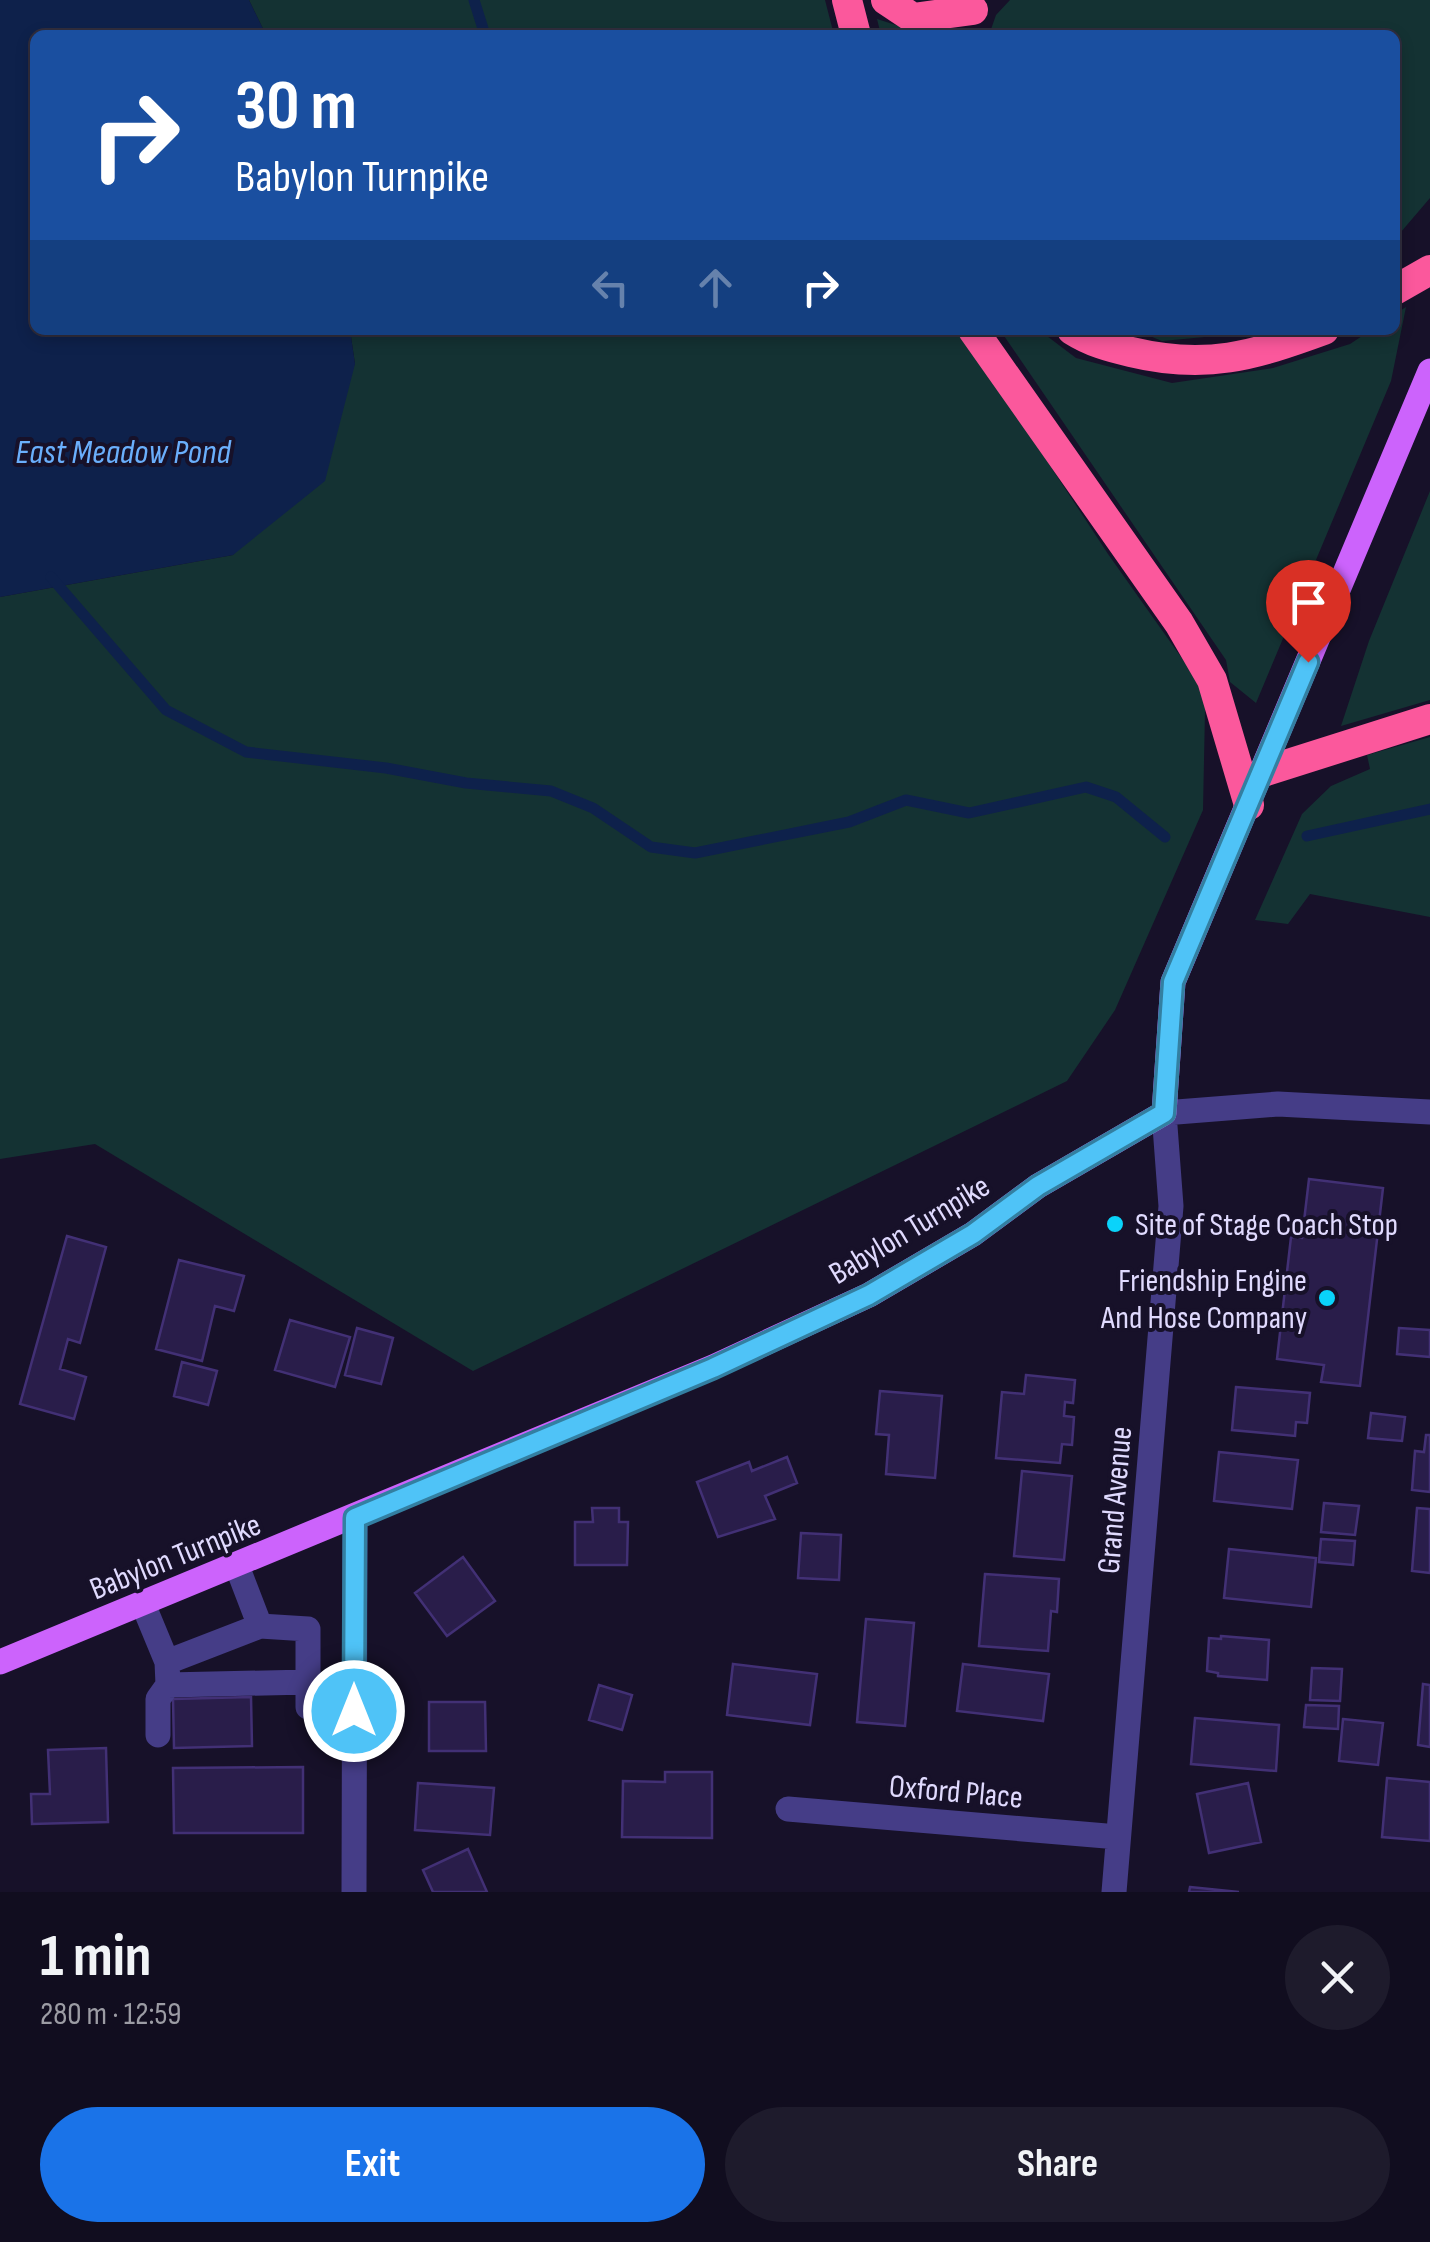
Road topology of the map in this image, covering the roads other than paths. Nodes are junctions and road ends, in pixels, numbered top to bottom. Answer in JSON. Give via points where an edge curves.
{"nodes":[{"id":1,"x":847,"y":0,"type":"edge"},
{"id":2,"x":886,"y":0,"type":"edge"},
{"id":3,"x":974,"y":15,"type":"edge"},
{"id":4,"x":855,"y":30,"type":"edge"},
{"id":5,"x":1430,"y":270,"type":"edge"},
{"id":6,"x":1400,"y":287,"type":"edge"},
{"id":7,"x":978,"y":335,"type":"edge"},
{"id":8,"x":1080,"y":335,"type":"edge"},
{"id":9,"x":1310,"y":335,"type":"edge"},
{"id":10,"x":1430,"y":371,"type":"edge"},
{"id":11,"x":1430,"y":718,"type":"edge"},
{"id":12,"x":1263,"y":772,"type":"junction"},
{"id":13,"x":1249,"y":805,"type":"junction"},
{"id":14,"x":1430,"y":1112,"type":"edge"},
{"id":15,"x":1164,"y":1113,"type":"junction"},
{"id":16,"x":355,"y":1518,"type":"junction"},
{"id":17,"x":237,"y":1566,"type":"junction"},
{"id":18,"x":143,"y":1604,"type":"junction"},
{"id":19,"x":260,"y":1626,"type":"junction"},
{"id":20,"x":355,"y":1645,"type":"junction"},
{"id":21,"x":308,"y":1646,"type":"junction"},
{"id":22,"x":0,"y":1662,"type":"edge"},
{"id":23,"x":168,"y":1674,"type":"junction"},
{"id":24,"x":308,"y":1682,"type":"junction"},
{"id":25,"x":354,"y":1711,"type":"junction"},
{"id":26,"x":158,"y":1736,"type":"dead end"},
{"id":27,"x":788,"y":1809,"type":"dead end"},
{"id":28,"x":1118,"y":1838,"type":"junction"},
{"id":29,"x":354,"y":1892,"type":"edge"},
{"id":30,"x":1114,"y":1892,"type":"edge"}],
"edges":[{"from":1,"to":4,"type":"highway"},
{"from":2,"to":3,"type":"highway","via":[[914,18]]},
{"from":5,"to":6,"type":"highway"},
{"from":7,"to":13,"type":"highway","via":[[1180,623],[1212,680]]},
{"from":8,"to":9,"type":"highway","via":[[1168,361],[1228,359]]},
{"from":10,"to":12,"type":"main road"},
{"from":11,"to":12,"type":"highway"},
{"from":12,"to":13,"type":"main road"},
{"from":13,"to":15,"type":"main road","via":[[1173,982]]},
{"from":14,"to":15,"type":"street","via":[[1278,1104]]},
{"from":15,"to":16,"type":"main road","name":"Babylon Turnpike","via":[[869,1295]]},
{"from":15,"to":28,"type":"street","name":"Grand Avenue","via":[[1171,1206]]},
{"from":16,"to":17,"type":"main road","name":"Babylon Turnpike"},
{"from":16,"to":20,"type":"street"},
{"from":17,"to":18,"type":"main road","name":"Babylon Turnpike"},
{"from":17,"to":19,"type":"street"},
{"from":18,"to":22,"type":"main road","name":"Babylon Turnpike"},
{"from":18,"to":23,"type":"street"},
{"from":19,"to":21,"type":"street","via":[[308,1629]]},
{"from":19,"to":23,"type":"street"},
{"from":20,"to":21,"type":"street"},
{"from":20,"to":25,"type":"street"},
{"from":21,"to":24,"type":"street"},
{"from":23,"to":24,"type":"street"},
{"from":23,"to":26,"type":"street","via":[[158,1698]]},
{"from":24,"to":25,"type":"street","via":[[308,1707]]},
{"from":25,"to":29,"type":"street"},
{"from":27,"to":28,"type":"street","name":"Oxford Place"},
{"from":28,"to":30,"type":"street","name":"Grand Avenue"}]}
